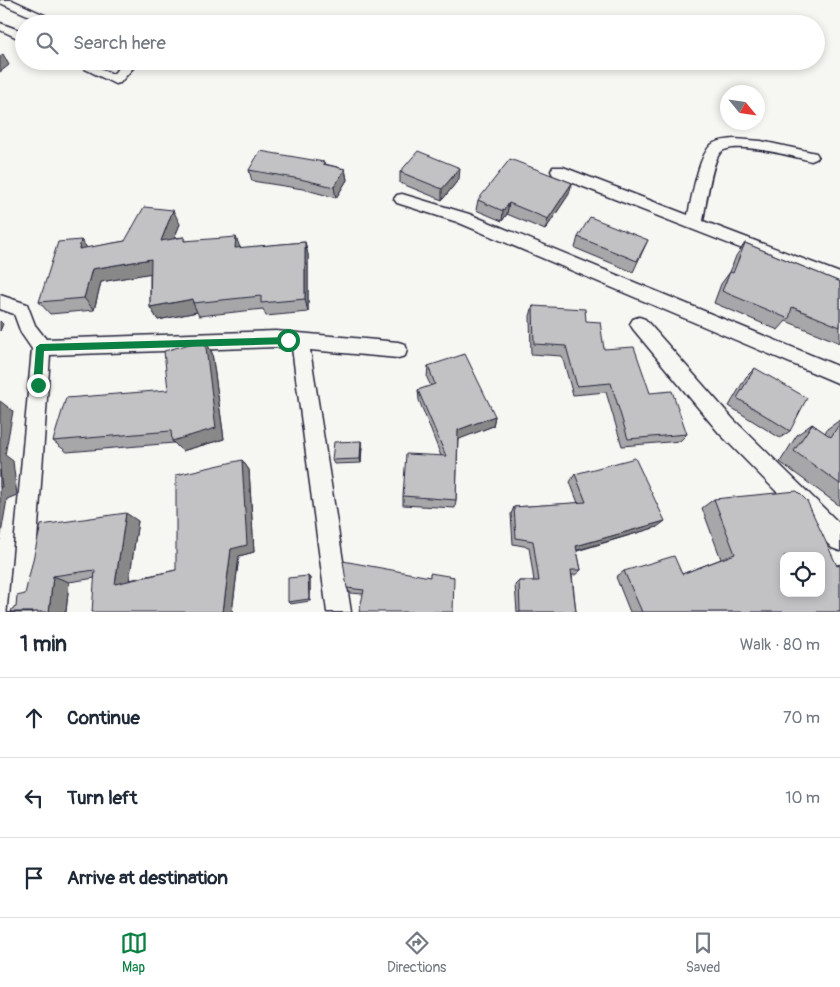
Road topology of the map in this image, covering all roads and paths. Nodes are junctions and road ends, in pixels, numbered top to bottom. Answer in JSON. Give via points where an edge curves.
{"nodes":[{"id":1,"x":3,"y":0,"type":"edge"},
{"id":2,"x":37,"y":15,"type":"edge"},
{"id":3,"x":0,"y":26,"type":"edge"},
{"id":4,"x":15,"y":33,"type":"edge"},
{"id":5,"x":94,"y":70,"type":"edge"},
{"id":6,"x":124,"y":70,"type":"edge"},
{"id":7,"x":811,"y":156,"type":"dead end"},
{"id":8,"x":558,"y":171,"type":"dead end"},
{"id":9,"x":402,"y":199,"type":"dead end"},
{"id":10,"x":694,"y":224,"type":"junction"},
{"id":11,"x":840,"y":280,"type":"edge"},
{"id":12,"x":0,"y":302,"type":"edge"},
{"id":13,"x":639,"y":324,"type":"dead end"},
{"id":14,"x":300,"y":341,"type":"junction"},
{"id":15,"x":40,"y":347,"type":"junction"},
{"id":16,"x":398,"y":350,"type":"dead end"},
{"id":17,"x":840,"y":376,"type":"edge"},
{"id":18,"x":840,"y":540,"type":"edge"},
{"id":19,"x":20,"y":612,"type":"edge"},
{"id":20,"x":339,"y":612,"type":"edge"}],
"edges":[{"from":1,"to":2,"type":"street"},
{"from":3,"to":4,"type":"street"},
{"from":5,"to":6,"type":"street","via":[[115,80]]},
{"from":7,"to":10,"type":"street","via":[[741,144],[722,144],[715,150],[709,164]]},
{"from":8,"to":10,"type":"street"},
{"from":9,"to":17,"type":"street","via":[[463,218]]},
{"from":10,"to":11,"type":"street"},
{"from":12,"to":15,"type":"street","via":[[21,309],[26,328]]},
{"from":13,"to":18,"type":"street","via":[[726,426]]},
{"from":14,"to":15,"type":"street","via":[[276,339]]},
{"from":14,"to":16,"type":"street"},
{"from":14,"to":20,"type":"street"},
{"from":15,"to":19,"type":"street"}]}
